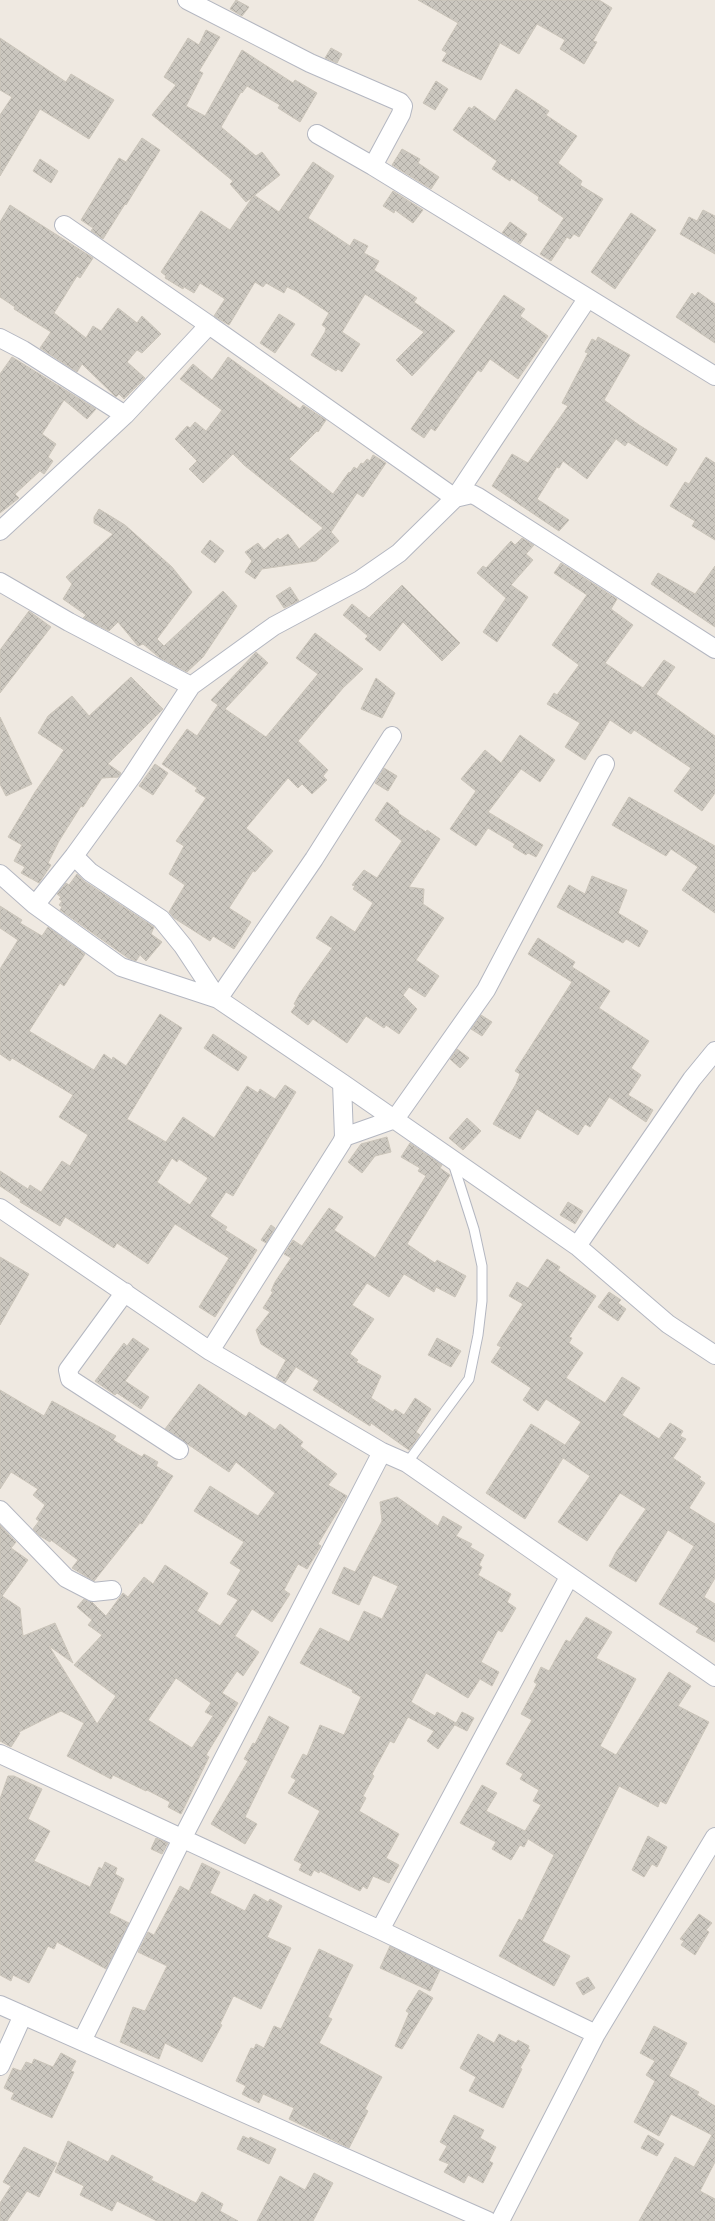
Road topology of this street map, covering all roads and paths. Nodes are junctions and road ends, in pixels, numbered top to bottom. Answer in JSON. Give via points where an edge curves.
{"nodes":[{"id":1,"x":187,"y":0,"type":"edge"},
{"id":2,"x":317,"y":134,"type":"dead end"},
{"id":3,"x":373,"y":166,"type":"junction"},
{"id":4,"x":64,"y":225,"type":"dead end"},
{"id":5,"x":587,"y":299,"type":"junction"},
{"id":6,"x":209,"y":325,"type":"junction"},
{"id":7,"x":0,"y":338,"type":"edge"},
{"id":8,"x":715,"y":376,"type":"edge"},
{"id":9,"x":125,"y":415,"type":"junction"},
{"id":10,"x":455,"y":498,"type":"junction"},
{"id":11,"x":0,"y":531,"type":"edge"},
{"id":12,"x":0,"y":582,"type":"edge"},
{"id":13,"x":715,"y":649,"type":"edge"},
{"id":14,"x":190,"y":686,"type":"junction"},
{"id":15,"x":392,"y":736,"type":"dead end"},
{"id":16,"x":605,"y":764,"type":"dead end"},
{"id":17,"x":74,"y":856,"type":"junction"},
{"id":18,"x":0,"y":874,"type":"edge"},
{"id":19,"x":35,"y":905,"type":"junction"},
{"id":20,"x":218,"y":999,"type":"junction"},
{"id":21,"x":715,"y":1052,"type":"edge"},
{"id":22,"x":342,"y":1083,"type":"junction"},
{"id":23,"x":395,"y":1119,"type":"junction"},
{"id":24,"x":344,"y":1137,"type":"junction"},
{"id":25,"x":452,"y":1160,"type":"junction"},
{"id":26,"x":0,"y":1208,"type":"edge"},
{"id":27,"x":577,"y":1246,"type":"junction"},
{"id":28,"x":125,"y":1292,"type":"junction"},
{"id":29,"x":210,"y":1351,"type":"junction"},
{"id":30,"x":715,"y":1355,"type":"edge"},
{"id":31,"x":178,"y":1450,"type":"dead end"},
{"id":32,"x":382,"y":1452,"type":"junction"},
{"id":33,"x":407,"y":1463,"type":"junction"},
{"id":34,"x":0,"y":1510,"type":"edge"},
{"id":35,"x":569,"y":1577,"type":"junction"},
{"id":36,"x":112,"y":1590,"type":"dead end"},
{"id":37,"x":715,"y":1677,"type":"edge"},
{"id":38,"x":0,"y":1754,"type":"edge"},
{"id":39,"x":183,"y":1837,"type":"junction"},
{"id":40,"x":715,"y":1837,"type":"edge"},
{"id":41,"x":709,"y":1863,"type":"edge"},
{"id":42,"x":380,"y":1930,"type":"junction"},
{"id":43,"x":0,"y":2005,"type":"edge"},
{"id":44,"x":23,"y":2015,"type":"junction"},
{"id":45,"x":596,"y":2034,"type":"junction"},
{"id":46,"x":82,"y":2041,"type":"junction"},
{"id":47,"x":0,"y":2066,"type":"edge"},
{"id":48,"x":488,"y":2221,"type":"edge"},
{"id":49,"x":500,"y":2221,"type":"edge"}],
"edges":[{"from":1,"to":3,"type":"street","via":[[310,64],[400,102],[403,106],[401,114]]},
{"from":2,"to":3,"type":"street"},
{"from":3,"to":5,"type":"street"},
{"from":4,"to":6,"type":"street"},
{"from":5,"to":8,"type":"street"},
{"from":5,"to":10,"type":"street"},
{"from":6,"to":9,"type":"street"},
{"from":6,"to":10,"type":"street"},
{"from":7,"to":9,"type":"street"},
{"from":9,"to":11,"type":"street"},
{"from":10,"to":13,"type":"street","via":[[472,494],[478,497]]},
{"from":10,"to":14,"type":"street","via":[[398,553],[360,580],[274,626]]},
{"from":12,"to":14,"type":"street"},
{"from":14,"to":17,"type":"street","via":[[132,776]]},
{"from":15,"to":20,"type":"street","via":[[314,859]]},
{"from":16,"to":23,"type":"street","via":[[486,990]]},
{"from":17,"to":19,"type":"street"},
{"from":17,"to":20,"type":"street","via":[[90,872],[161,919],[183,946]]},
{"from":18,"to":19,"type":"street"},
{"from":19,"to":20,"type":"street","via":[[121,966]]},
{"from":20,"to":22,"type":"street"},
{"from":21,"to":27,"type":"street","via":[[692,1079]]},
{"from":22,"to":23,"type":"street"},
{"from":22,"to":24,"type":"street"},
{"from":23,"to":24,"type":"street"},
{"from":23,"to":25,"type":"street"},
{"from":24,"to":29,"type":"street"},
{"from":25,"to":27,"type":"street"},
{"from":25,"to":33,"type":"lane","via":[[474,1229],[482,1266],[482,1301],[478,1335],[469,1379]]},
{"from":26,"to":28,"type":"street"},
{"from":27,"to":30,"type":"street","via":[[668,1324]]},
{"from":28,"to":29,"type":"street"},
{"from":28,"to":31,"type":"street","via":[[68,1370],[70,1378]]},
{"from":29,"to":32,"type":"street"},
{"from":32,"to":33,"type":"street"},
{"from":32,"to":39,"type":"street"},
{"from":33,"to":35,"type":"street"},
{"from":34,"to":36,"type":"street","via":[[66,1578],[93,1592]]},
{"from":35,"to":37,"type":"street"},
{"from":35,"to":42,"type":"street"},
{"from":38,"to":39,"type":"street"},
{"from":39,"to":42,"type":"street"},
{"from":39,"to":46,"type":"street"},
{"from":40,"to":41,"type":"street"},
{"from":41,"to":45,"type":"street"},
{"from":42,"to":45,"type":"street"},
{"from":43,"to":44,"type":"street"},
{"from":44,"to":46,"type":"street"},
{"from":44,"to":47,"type":"street"},
{"from":45,"to":49,"type":"street"},
{"from":46,"to":48,"type":"street"}]}
